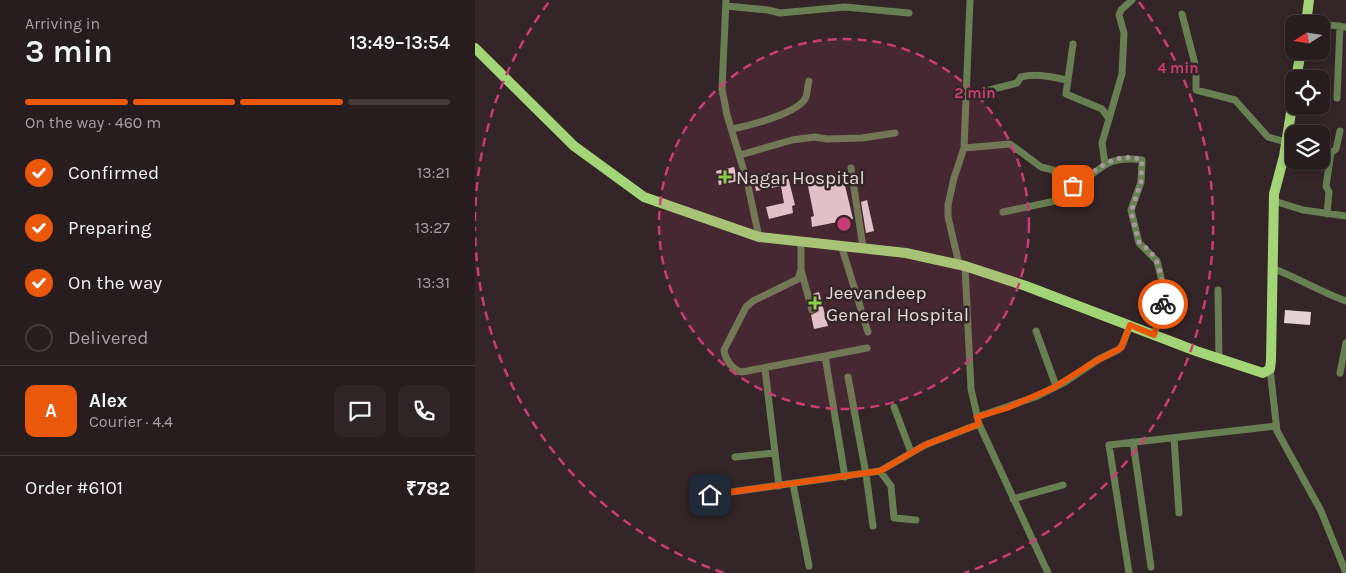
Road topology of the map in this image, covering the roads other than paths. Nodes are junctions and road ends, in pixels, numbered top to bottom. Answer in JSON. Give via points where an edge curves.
{"nodes":[{"id":1,"x":970,"y":0,"type":"edge"},
{"id":2,"x":1132,"y":0,"type":"edge"},
{"id":3,"x":1309,"y":0,"type":"edge"},
{"id":4,"x":726,"y":3,"type":"edge"},
{"id":5,"x":909,"y":13,"type":"dead end"},
{"id":6,"x":1182,"y":14,"type":"dead end"},
{"id":7,"x":1307,"y":15,"type":"edge"},
{"id":8,"x":1330,"y":25,"type":"edge"},
{"id":9,"x":1343,"y":26,"type":"edge"},
{"id":10,"x":1073,"y":44,"type":"dead end"},
{"id":11,"x":475,"y":48,"type":"edge"},
{"id":12,"x":1067,"y":80,"type":"junction"},
{"id":13,"x":809,"y":81,"type":"dead end"},
{"id":14,"x":966,"y":96,"type":"junction"},
{"id":15,"x":1337,"y":98,"type":"dead end"},
{"id":16,"x":1109,"y":119,"type":"junction"},
{"id":17,"x":732,"y":129,"type":"junction"},
{"id":18,"x":1339,"y":131,"type":"dead end"},
{"id":19,"x":895,"y":133,"type":"dead end"},
{"id":20,"x":1285,"y":142,"type":"edge"},
{"id":21,"x":1285,"y":147,"type":"edge"},
{"id":22,"x":965,"y":148,"type":"junction"},
{"id":23,"x":740,"y":155,"type":"junction"},
{"id":24,"x":1105,"y":164,"type":"junction"},
{"id":25,"x":851,"y":168,"type":"dead end"},
{"id":26,"x":1066,"y":191,"type":"junction"},
{"id":27,"x":1274,"y":201,"type":"junction"},
{"id":28,"x":1003,"y":212,"type":"dead end"},
{"id":29,"x":1327,"y":214,"type":"junction"},
{"id":30,"x":1346,"y":216,"type":"edge"},
{"id":31,"x":759,"y":237,"type":"junction"},
{"id":32,"x":801,"y":242,"type":"junction"},
{"id":33,"x":841,"y":245,"type":"junction"},
{"id":34,"x":863,"y":247,"type":"junction"},
{"id":35,"x":962,"y":265,"type":"junction"},
{"id":36,"x":1273,"y":268,"type":"junction"},
{"id":37,"x":801,"y":269,"type":"junction"},
{"id":38,"x":1218,"y":290,"type":"dead end"},
{"id":39,"x":1346,"y":301,"type":"edge"},
{"id":40,"x":812,"y":310,"type":"dead end"},
{"id":41,"x":1130,"y":325,"type":"junction"},
{"id":42,"x":1036,"y":331,"type":"dead end"},
{"id":43,"x":868,"y":332,"type":"dead end"},
{"id":44,"x":1154,"y":335,"type":"junction"},
{"id":45,"x":1346,"y":343,"type":"edge"},
{"id":46,"x":867,"y":348,"type":"dead end"},
{"id":47,"x":1345,"y":352,"type":"edge"},
{"id":48,"x":825,"y":356,"type":"junction"},
{"id":49,"x":1219,"y":359,"type":"junction"},
{"id":50,"x":765,"y":369,"type":"junction"},
{"id":51,"x":1270,"y":369,"type":"junction"},
{"id":52,"x":1339,"y":373,"type":"dead end"},
{"id":53,"x":848,"y":377,"type":"dead end"},
{"id":54,"x":1056,"y":386,"type":"junction"},
{"id":55,"x":894,"y":407,"type":"dead end"},
{"id":56,"x":978,"y":421,"type":"junction"},
{"id":57,"x":1276,"y":426,"type":"junction"},
{"id":58,"x":1174,"y":438,"type":"junction"},
{"id":59,"x":1133,"y":442,"type":"junction"},
{"id":60,"x":911,"y":452,"type":"junction"},
{"id":61,"x":775,"y":453,"type":"junction"},
{"id":62,"x":735,"y":457,"type":"dead end"},
{"id":63,"x":880,"y":471,"type":"junction"},
{"id":64,"x":866,"y":474,"type":"junction"},
{"id":65,"x":845,"y":477,"type":"junction"},
{"id":66,"x":793,"y":484,"type":"junction"},
{"id":67,"x":1063,"y":485,"type":"dead end"},
{"id":68,"x":779,"y":486,"type":"junction"},
{"id":69,"x":710,"y":495,"type":"dead end"},
{"id":70,"x":1013,"y":499,"type":"junction"},
{"id":71,"x":1179,"y":513,"type":"dead end"},
{"id":72,"x":916,"y":520,"type":"dead end"},
{"id":73,"x":873,"y":526,"type":"dead end"},
{"id":74,"x":809,"y":566,"type":"dead end"},
{"id":75,"x":1151,"y":567,"type":"dead end"},
{"id":76,"x":1048,"y":573,"type":"edge"},
{"id":77,"x":1129,"y":573,"type":"edge"},
{"id":78,"x":1346,"y":573,"type":"edge"}],
"edges":[{"from":1,"to":14,"type":"street"},
{"from":2,"to":16,"type":"street","via":[[1119,15],[1124,33],[1122,74]]},
{"from":3,"to":7,"type":"main road"},
{"from":4,"to":5,"type":"street","via":[[780,13],[845,7]]},
{"from":4,"to":17,"type":"street","via":[[722,89]]},
{"from":6,"to":20,"type":"street","via":[[1196,68],[1196,90],[1235,100],[1268,137]]},
{"from":8,"to":9,"type":"street"},
{"from":9,"to":15,"type":"street"},
{"from":10,"to":12,"type":"street"},
{"from":11,"to":31,"type":"main road","via":[[574,146],[644,197]]},
{"from":12,"to":14,"type":"street","via":[[1036,74],[1021,77],[1017,83]]},
{"from":12,"to":16,"type":"street","via":[[1066,94],[1102,109]]},
{"from":13,"to":17,"type":"street","via":[[806,98],[798,105],[769,120]]},
{"from":14,"to":22,"type":"street"},
{"from":16,"to":24,"type":"street","via":[[1102,143]]},
{"from":17,"to":23,"type":"street"},
{"from":18,"to":29,"type":"street","via":[[1336,148],[1331,153],[1326,186],[1329,195]]},
{"from":19,"to":23,"type":"street","via":[[792,140]]},
{"from":21,"to":27,"type":"main road"},
{"from":22,"to":26,"type":"street","via":[[1010,144],[1041,168],[1053,170]]},
{"from":22,"to":35,"type":"street","via":[[948,205],[948,217]]},
{"from":23,"to":31,"type":"street"},
{"from":24,"to":26,"type":"street"},
{"from":24,"to":44,"type":"street","via":[[1126,158],[1143,161],[1141,182],[1131,210],[1138,240],[1157,261],[1162,281],[1162,311]]},
{"from":25,"to":34,"type":"street"},
{"from":26,"to":28,"type":"street","via":[[1065,199]]},
{"from":27,"to":29,"type":"street"},
{"from":27,"to":36,"type":"main road"},
{"from":29,"to":30,"type":"street"},
{"from":31,"to":32,"type":"main road"},
{"from":32,"to":33,"type":"main road"},
{"from":32,"to":37,"type":"street"},
{"from":33,"to":34,"type":"main road"},
{"from":33,"to":43,"type":"street"},
{"from":34,"to":35,"type":"main road"},
{"from":35,"to":41,"type":"main road"},
{"from":35,"to":56,"type":"street","via":[[971,389]]},
{"from":36,"to":39,"type":"street"},
{"from":36,"to":51,"type":"main road"},
{"from":37,"to":40,"type":"street"},
{"from":37,"to":50,"type":"street","via":[[795,281],[746,307],[724,350],[739,372]]},
{"from":38,"to":49,"type":"street"},
{"from":41,"to":44,"type":"main road"},
{"from":41,"to":54,"type":"street","via":[[1121,348]]},
{"from":42,"to":54,"type":"street"},
{"from":44,"to":49,"type":"main road"},
{"from":45,"to":47,"type":"street"},
{"from":46,"to":48,"type":"street"},
{"from":47,"to":52,"type":"street"},
{"from":48,"to":50,"type":"street"},
{"from":48,"to":65,"type":"street"},
{"from":49,"to":51,"type":"main road","via":[[1261,373]]},
{"from":50,"to":61,"type":"street"},
{"from":51,"to":57,"type":"street"},
{"from":53,"to":64,"type":"street"},
{"from":54,"to":56,"type":"street"},
{"from":55,"to":60,"type":"street"},
{"from":56,"to":60,"type":"street"},
{"from":56,"to":70,"type":"street"},
{"from":57,"to":58,"type":"street"},
{"from":57,"to":78,"type":"street","via":[[1321,511]]},
{"from":58,"to":59,"type":"street"},
{"from":58,"to":71,"type":"street"},
{"from":59,"to":75,"type":"street"},
{"from":59,"to":77,"type":"street","via":[[1109,445]]},
{"from":60,"to":63,"type":"street"},
{"from":61,"to":62,"type":"street"},
{"from":61,"to":68,"type":"street"},
{"from":63,"to":64,"type":"street"},
{"from":63,"to":72,"type":"street","via":[[891,485],[895,519]]},
{"from":64,"to":65,"type":"street"},
{"from":64,"to":73,"type":"street"},
{"from":65,"to":66,"type":"street"},
{"from":66,"to":68,"type":"street"},
{"from":66,"to":74,"type":"street"},
{"from":67,"to":70,"type":"street"},
{"from":68,"to":69,"type":"street"},
{"from":70,"to":76,"type":"street"}]}
